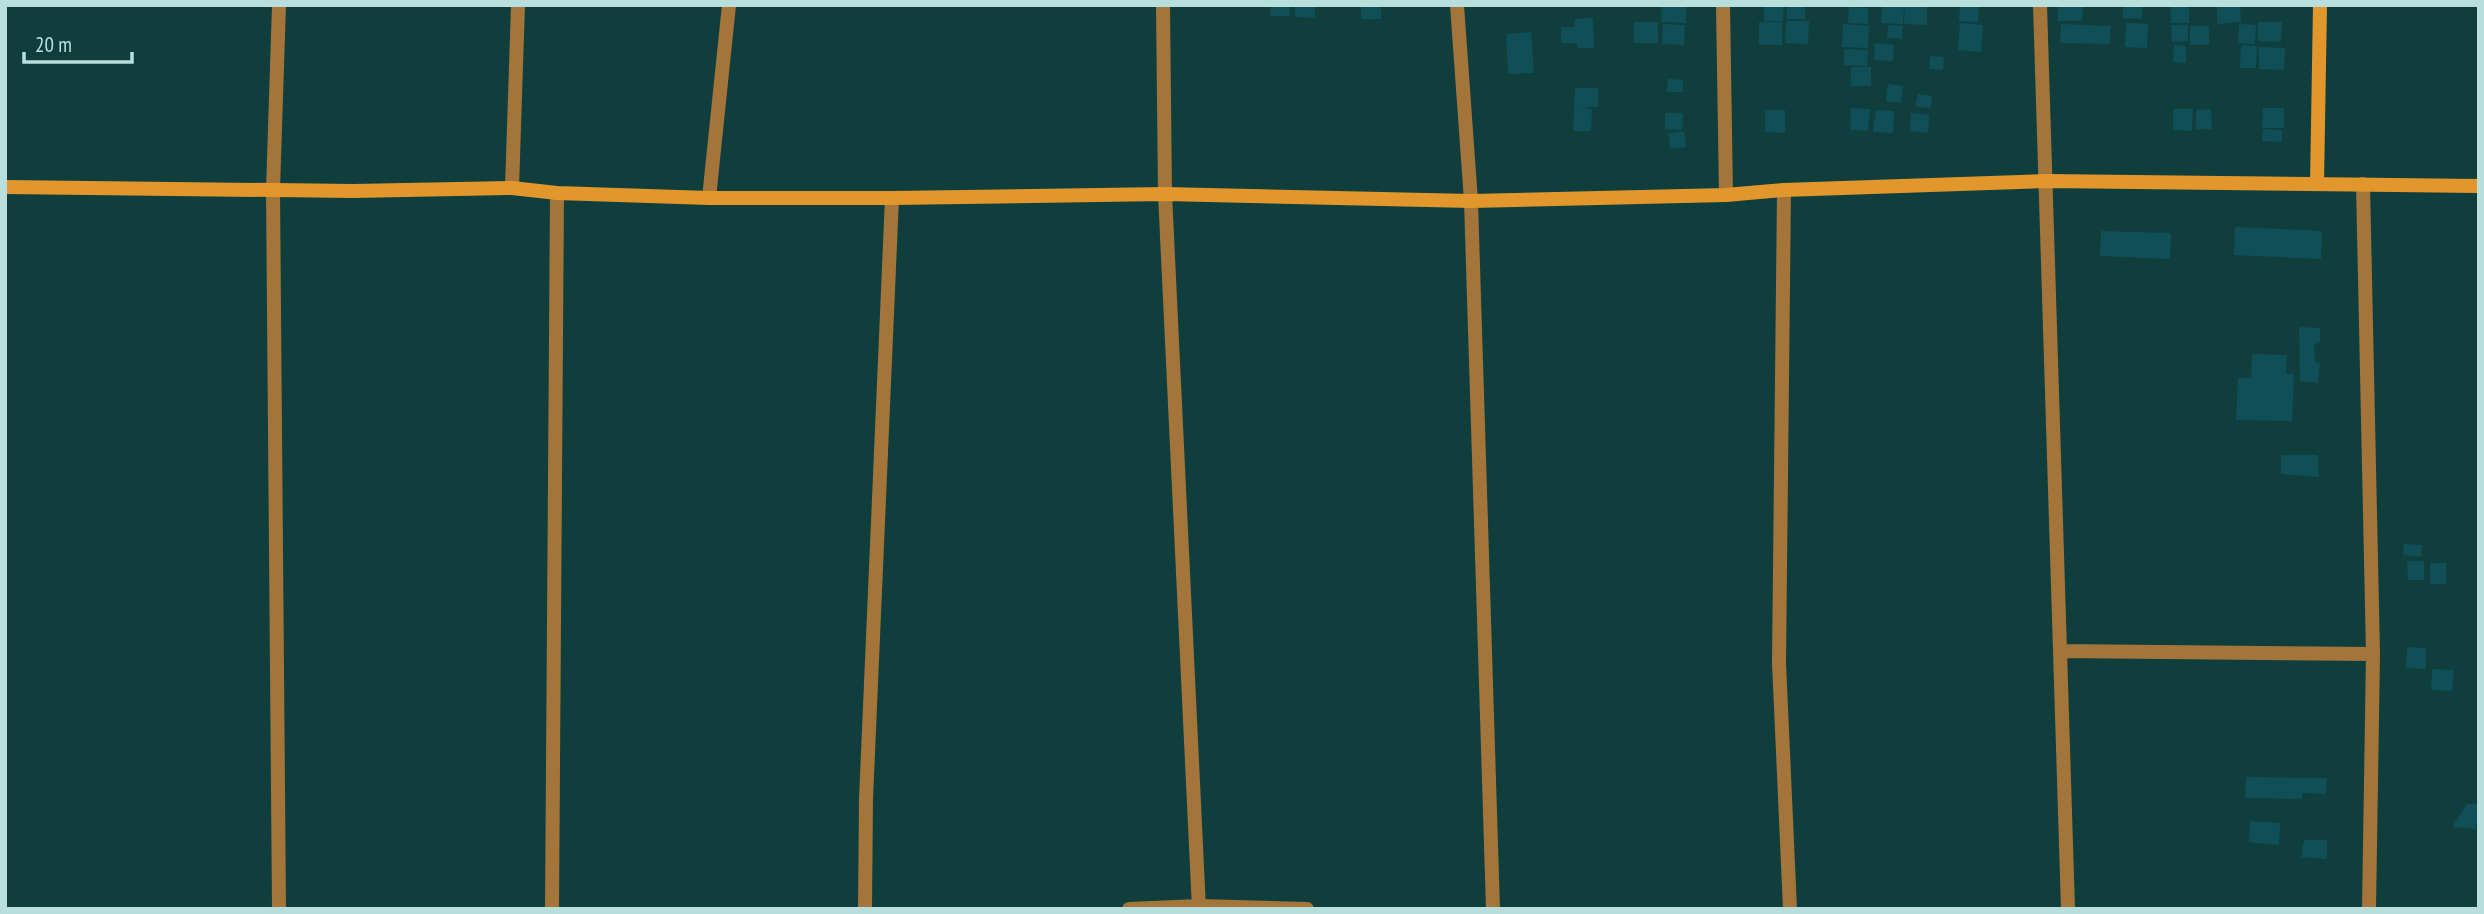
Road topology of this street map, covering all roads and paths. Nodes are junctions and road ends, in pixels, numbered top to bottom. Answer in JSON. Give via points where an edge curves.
{"nodes":[{"id":1,"x":279,"y":5,"type":"edge"},
{"id":2,"x":518,"y":5,"type":"edge"},
{"id":3,"x":730,"y":5,"type":"edge"},
{"id":4,"x":1163,"y":5,"type":"edge"},
{"id":5,"x":1457,"y":5,"type":"edge"},
{"id":6,"x":1723,"y":5,"type":"edge"},
{"id":7,"x":2040,"y":5,"type":"edge"},
{"id":8,"x":2320,"y":5,"type":"edge"},
{"id":9,"x":2047,"y":181,"type":"junction"},
{"id":10,"x":2316,"y":184,"type":"junction"},
{"id":11,"x":2363,"y":184,"type":"junction"},
{"id":12,"x":2479,"y":186,"type":"edge"},
{"id":13,"x":5,"y":187,"type":"edge"},
{"id":14,"x":512,"y":188,"type":"junction"},
{"id":15,"x":273,"y":190,"type":"junction"},
{"id":16,"x":1784,"y":190,"type":"junction"},
{"id":17,"x":557,"y":193,"type":"junction"},
{"id":18,"x":1165,"y":194,"type":"junction"},
{"id":19,"x":1726,"y":195,"type":"junction"},
{"id":20,"x":709,"y":198,"type":"junction"},
{"id":21,"x":892,"y":198,"type":"junction"},
{"id":22,"x":1471,"y":201,"type":"junction"},
{"id":23,"x":2061,"y":651,"type":"junction"},
{"id":24,"x":2372,"y":654,"type":"junction"},
{"id":25,"x":1199,"y":907,"type":"edge"},
{"id":26,"x":279,"y":909,"type":"edge"},
{"id":27,"x":552,"y":909,"type":"edge"},
{"id":28,"x":865,"y":909,"type":"edge"},
{"id":29,"x":1129,"y":909,"type":"edge"},
{"id":30,"x":1307,"y":909,"type":"edge"},
{"id":31,"x":1493,"y":909,"type":"edge"},
{"id":32,"x":1790,"y":909,"type":"edge"},
{"id":33,"x":2067,"y":909,"type":"edge"},
{"id":34,"x":2369,"y":909,"type":"edge"}],
"edges":[{"from":1,"to":15,"type":"street"},
{"from":2,"to":14,"type":"street"},
{"from":3,"to":20,"type":"street"},
{"from":4,"to":18,"type":"street"},
{"from":5,"to":22,"type":"street"},
{"from":6,"to":19,"type":"street"},
{"from":7,"to":9,"type":"street"},
{"from":8,"to":10,"type":"main road"},
{"from":9,"to":10,"type":"main road"},
{"from":9,"to":16,"type":"main road"},
{"from":9,"to":23,"type":"street"},
{"from":10,"to":11,"type":"main road"},
{"from":11,"to":12,"type":"main road"},
{"from":11,"to":24,"type":"street"},
{"from":13,"to":15,"type":"main road"},
{"from":14,"to":15,"type":"main road"},
{"from":14,"to":17,"type":"main road"},
{"from":15,"to":26,"type":"street"},
{"from":16,"to":19,"type":"main road"},
{"from":16,"to":32,"type":"street","via":[[1779,663]]},
{"from":17,"to":20,"type":"main road"},
{"from":17,"to":27,"type":"street"},
{"from":18,"to":21,"type":"main road"},
{"from":18,"to":22,"type":"main road"},
{"from":18,"to":25,"type":"street"},
{"from":19,"to":22,"type":"main road"},
{"from":20,"to":21,"type":"main road"},
{"from":21,"to":28,"type":"street"},
{"from":22,"to":31,"type":"street"},
{"from":23,"to":24,"type":"street"},
{"from":23,"to":33,"type":"street"},
{"from":24,"to":34,"type":"street"},
{"from":25,"to":29,"type":"street"},
{"from":25,"to":30,"type":"street"}]}
